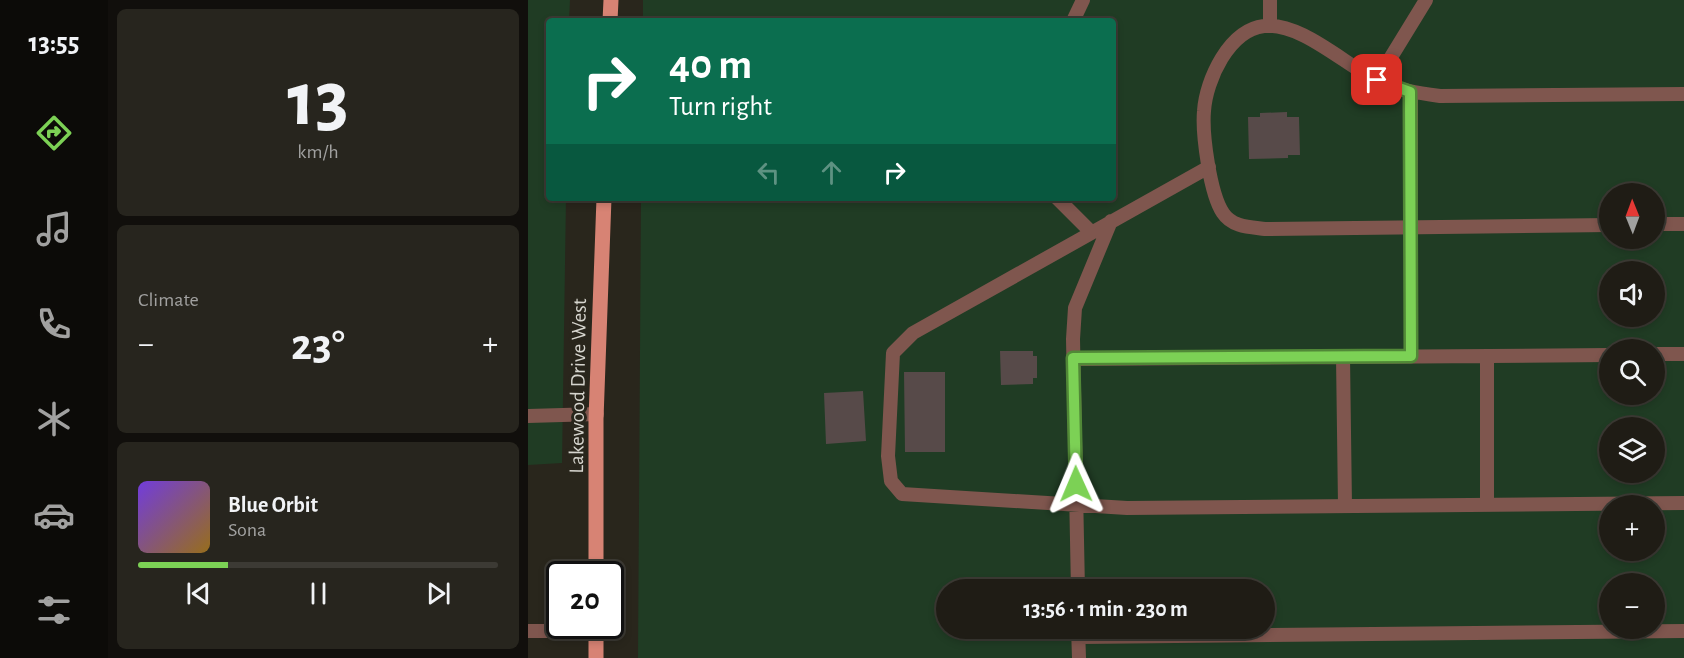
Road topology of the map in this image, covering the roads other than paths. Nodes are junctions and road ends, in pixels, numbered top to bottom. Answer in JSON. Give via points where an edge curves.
{"nodes":[{"id":1,"x":611,"y":0,"type":"edge"},
{"id":2,"x":1083,"y":0,"type":"edge"},
{"id":3,"x":1270,"y":0,"type":"edge"},
{"id":4,"x":1426,"y":0,"type":"edge"},
{"id":5,"x":610,"y":18,"type":"edge"},
{"id":6,"x":1074,"y":18,"type":"edge"},
{"id":7,"x":1270,"y":26,"type":"junction"},
{"id":8,"x":1377,"y":80,"type":"junction"},
{"id":9,"x":1410,"y":92,"type":"junction"},
{"id":10,"x":1684,"y":94,"type":"edge"},
{"id":11,"x":1209,"y":167,"type":"junction"},
{"id":12,"x":604,"y":201,"type":"edge"},
{"id":13,"x":1060,"y":201,"type":"edge"},
{"id":14,"x":1111,"y":221,"type":"junction"},
{"id":15,"x":1665,"y":224,"type":"edge"},
{"id":16,"x":1684,"y":224,"type":"edge"},
{"id":17,"x":1599,"y":225,"type":"edge"},
{"id":18,"x":1410,"y":228,"type":"junction"},
{"id":19,"x":1090,"y":231,"type":"junction"},
{"id":20,"x":1665,"y":354,"type":"edge"},
{"id":21,"x":1684,"y":354,"type":"edge"},
{"id":22,"x":1599,"y":355,"type":"edge"},
{"id":23,"x":1411,"y":356,"type":"junction"},
{"id":24,"x":1487,"y":356,"type":"junction"},
{"id":25,"x":1343,"y":357,"type":"junction"},
{"id":26,"x":1073,"y":358,"type":"junction"},
{"id":27,"x":597,"y":414,"type":"junction"},
{"id":28,"x":528,"y":416,"type":"edge"},
{"id":29,"x":1684,"y":503,"type":"edge"},
{"id":30,"x":1076,"y":505,"type":"junction"},
{"id":31,"x":1487,"y":505,"type":"junction"},
{"id":32,"x":1345,"y":506,"type":"junction"},
{"id":33,"x":596,"y":561,"type":"edge"},
{"id":34,"x":1078,"y":579,"type":"edge"},
{"id":35,"x":546,"y":630,"type":"edge"},
{"id":36,"x":528,"y":631,"type":"edge"},
{"id":37,"x":1684,"y":631,"type":"edge"},
{"id":38,"x":1275,"y":632,"type":"edge"},
{"id":39,"x":596,"y":639,"type":"edge"},
{"id":40,"x":1078,"y":639,"type":"edge"},
{"id":41,"x":596,"y":658,"type":"edge"},
{"id":42,"x":1079,"y":658,"type":"edge"}],
"edges":[{"from":1,"to":5,"type":"main road"},
{"from":2,"to":6,"type":"lane"},
{"from":3,"to":7,"type":"lane"},
{"from":4,"to":8,"type":"lane"},
{"from":7,"to":8,"type":"lane","via":[[1287,28],[1308,38]]},
{"from":7,"to":11,"type":"lane","via":[[1251,29],[1238,39],[1213,77],[1204,111]]},
{"from":8,"to":9,"type":"lane"},
{"from":9,"to":10,"type":"lane","via":[[1440,96]]},
{"from":9,"to":18,"type":"lane"},
{"from":11,"to":14,"type":"lane"},
{"from":11,"to":18,"type":"lane","via":[[1223,214],[1238,225],[1264,229]]},
{"from":12,"to":27,"type":"main road","name":"Lakewood Drive West"},
{"from":13,"to":19,"type":"lane"},
{"from":14,"to":19,"type":"lane"},
{"from":14,"to":26,"type":"lane","via":[[1075,308]]},
{"from":15,"to":16,"type":"lane"},
{"from":17,"to":18,"type":"lane"},
{"from":18,"to":23,"type":"lane"},
{"from":19,"to":30,"type":"lane","via":[[914,333],[893,353],[890,381],[888,456],[891,481],[902,494]]},
{"from":20,"to":21,"type":"lane"},
{"from":22,"to":24,"type":"lane"},
{"from":23,"to":24,"type":"lane"},
{"from":23,"to":25,"type":"lane"},
{"from":24,"to":31,"type":"lane"},
{"from":25,"to":26,"type":"lane"},
{"from":25,"to":32,"type":"lane"},
{"from":26,"to":30,"type":"lane"},
{"from":27,"to":28,"type":"lane"},
{"from":27,"to":33,"type":"main road","name":"Lakewood Drive West"},
{"from":29,"to":31,"type":"lane"},
{"from":30,"to":32,"type":"lane"},
{"from":30,"to":34,"type":"lane"},
{"from":31,"to":32,"type":"lane"},
{"from":35,"to":36,"type":"lane"},
{"from":37,"to":38,"type":"lane"},
{"from":39,"to":41,"type":"main road"},
{"from":40,"to":42,"type":"lane"}]}
